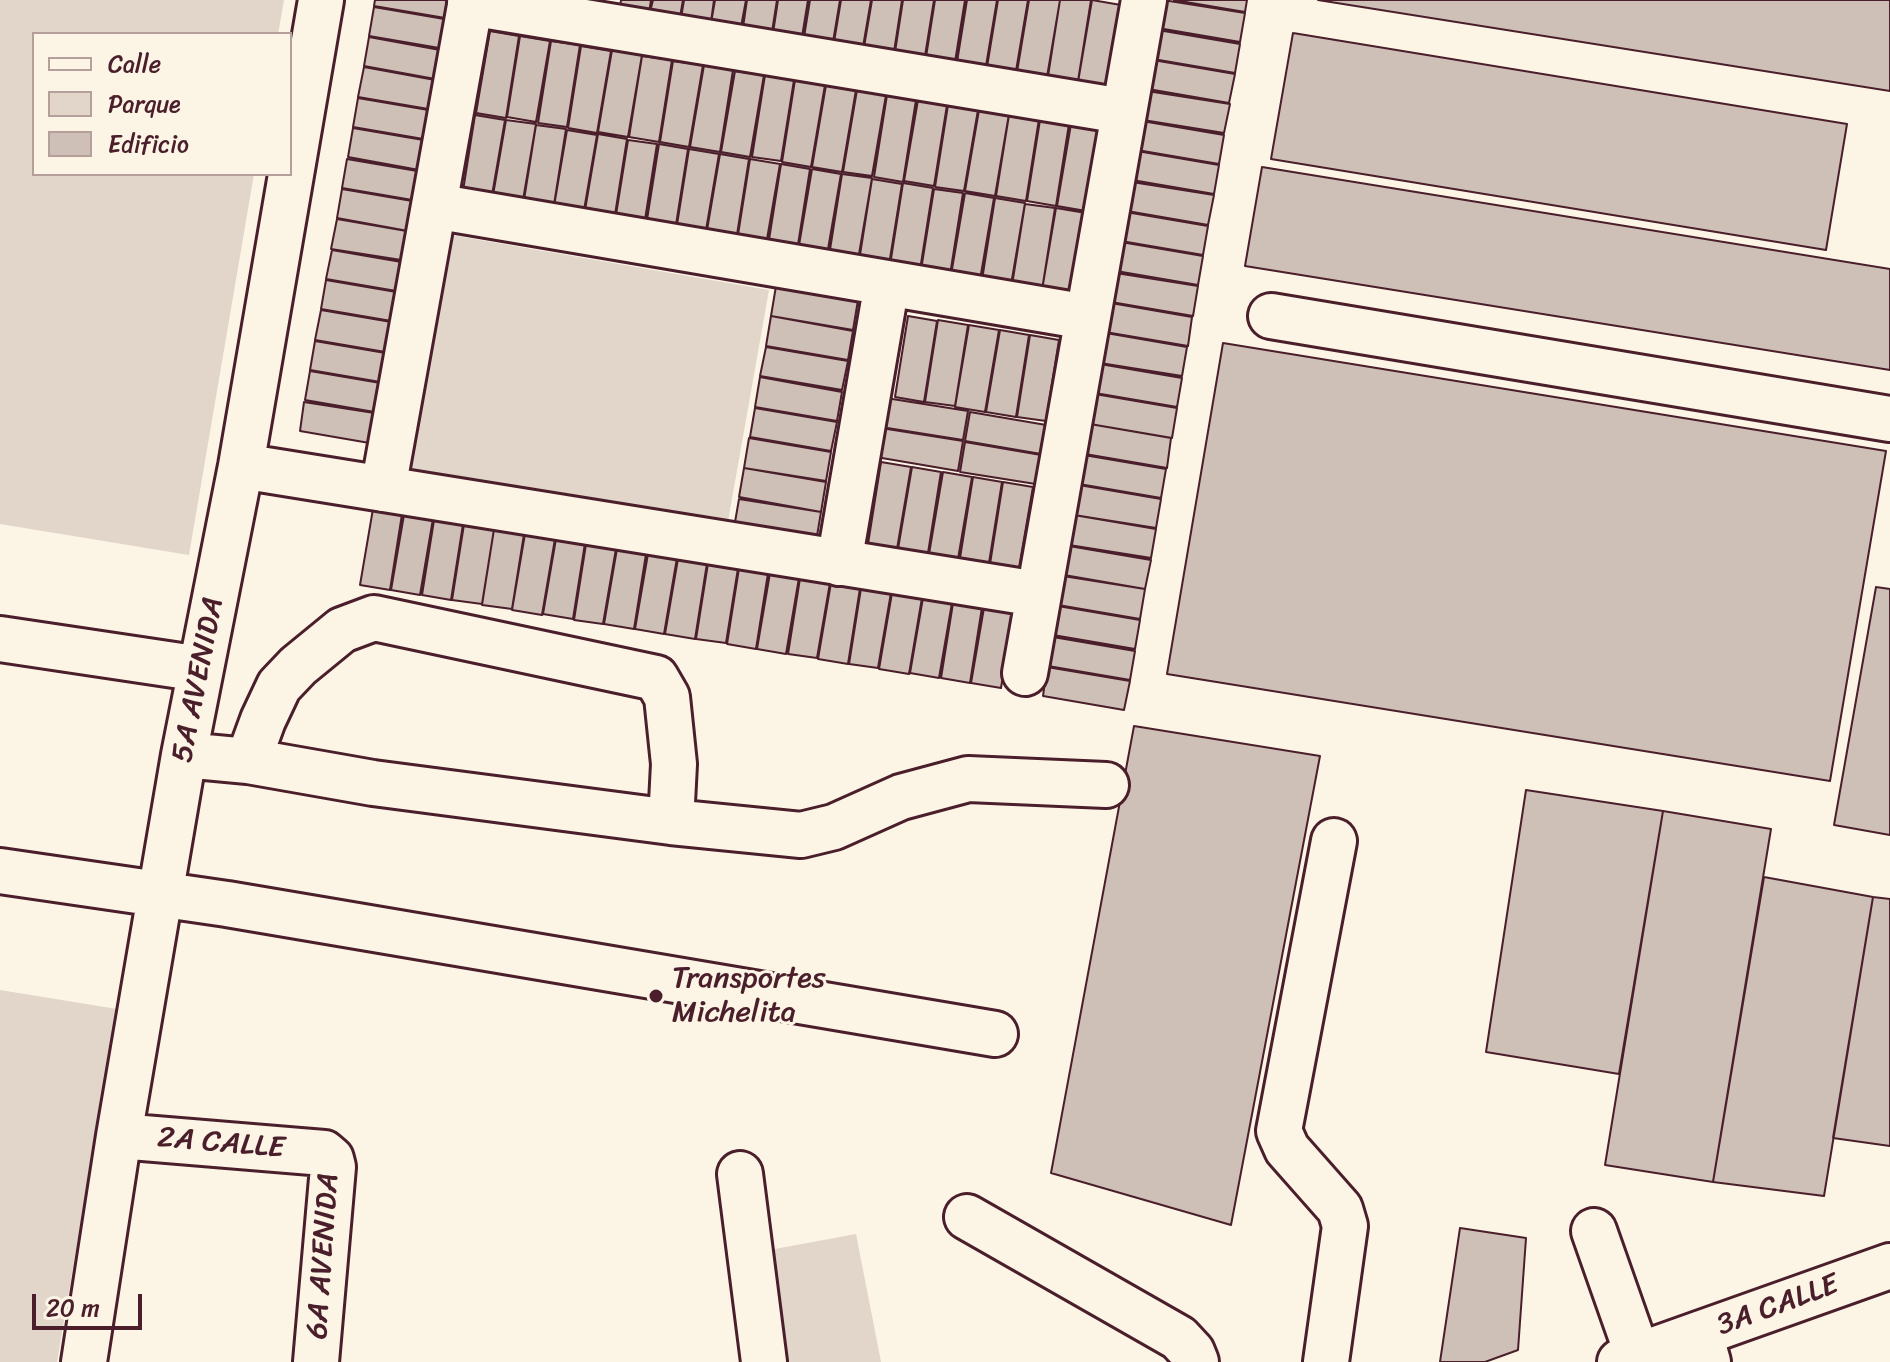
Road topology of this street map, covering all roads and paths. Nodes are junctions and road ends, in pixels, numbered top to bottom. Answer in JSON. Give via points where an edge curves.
{"nodes":[{"id":1,"x":321,"y":0,"type":"edge"},
{"id":2,"x":1144,"y":0,"type":"edge"},
{"id":3,"x":470,"y":1,"type":"edge"},
{"id":4,"x":1122,"y":111,"type":"junction"},
{"id":5,"x":292,"y":169,"type":"edge"},
{"id":6,"x":291,"y":176,"type":"edge"},
{"id":7,"x":434,"y":206,"type":"junction"},
{"id":8,"x":887,"y":283,"type":"junction"},
{"id":9,"x":1271,"y":316,"type":"dead end"},
{"id":10,"x":1087,"y":317,"type":"junction"},
{"id":11,"x":1890,"y":419,"type":"edge"},
{"id":12,"x":241,"y":466,"type":"junction"},
{"id":13,"x":383,"y":489,"type":"junction"},
{"id":14,"x":839,"y":563,"type":"junction"},
{"id":15,"x":1037,"y":594,"type":"junction"},
{"id":16,"x":0,"y":639,"type":"edge"},
{"id":17,"x":201,"y":669,"type":"junction"},
{"id":18,"x":1025,"y":673,"type":"dead end"},
{"id":19,"x":184,"y":755,"type":"junction"},
{"id":20,"x":248,"y":761,"type":"junction"},
{"id":21,"x":1106,"y":785,"type":"dead end"},
{"id":22,"x":671,"y":822,"type":"junction"},
{"id":23,"x":1334,"y":841,"type":"dead end"},
{"id":24,"x":0,"y":871,"type":"edge"},
{"id":25,"x":161,"y":896,"type":"junction"},
{"id":26,"x":995,"y":1034,"type":"dead end"},
{"id":27,"x":119,"y":1136,"type":"junction"},
{"id":28,"x":324,"y":1153,"type":"joint"},
{"id":29,"x":740,"y":1174,"type":"dead end"},
{"id":30,"x":967,"y":1217,"type":"dead end"},
{"id":31,"x":1594,"y":1231,"type":"dead end"},
{"id":32,"x":1890,"y":1266,"type":"edge"},
{"id":33,"x":1704,"y":1348,"type":"edge"},
{"id":34,"x":1629,"y":1359,"type":"edge"},
{"id":35,"x":84,"y":1362,"type":"edge"},
{"id":36,"x":316,"y":1362,"type":"edge"},
{"id":37,"x":764,"y":1362,"type":"edge"},
{"id":38,"x":1196,"y":1362,"type":"edge"},
{"id":39,"x":1326,"y":1362,"type":"edge"}],
"edges":[{"from":1,"to":5,"type":"street","name":"5A AVENIDA"},
{"from":2,"to":4,"type":"street"},
{"from":3,"to":4,"type":"street"},
{"from":3,"to":7,"type":"street"},
{"from":4,"to":10,"type":"street"},
{"from":6,"to":12,"type":"street","name":"5A AVENIDA"},
{"from":7,"to":8,"type":"street"},
{"from":7,"to":13,"type":"street"},
{"from":8,"to":10,"type":"street"},
{"from":8,"to":14,"type":"street"},
{"from":9,"to":11,"type":"street"},
{"from":10,"to":15,"type":"street"},
{"from":12,"to":13,"type":"street"},
{"from":12,"to":17,"type":"street","name":"5A AVENIDA"},
{"from":13,"to":14,"type":"street"},
{"from":14,"to":15,"type":"street"},
{"from":15,"to":18,"type":"street"},
{"from":16,"to":17,"type":"street"},
{"from":17,"to":19,"type":"street","name":"5A AVENIDA"},
{"from":19,"to":20,"type":"street"},
{"from":19,"to":25,"type":"street","name":"5A AVENIDA"},
{"from":20,"to":22,"type":"street"},
{"from":20,"to":22,"type":"street","via":[[279,686],[342,630],[374,618],[656,678],[667,697],[674,764]]},
{"from":21,"to":22,"type":"street","via":[[968,779],[901,797],[834,827],[801,835]]},
{"from":23,"to":39,"type":"street","via":[[1279,1131],[1287,1149],[1340,1209],[1345,1226]]},
{"from":24,"to":25,"type":"street"},
{"from":25,"to":26,"type":"street"},
{"from":25,"to":27,"type":"street","name":"5A AVENIDA"},
{"from":27,"to":28,"type":"street","name":"2A CALLE"},
{"from":27,"to":35,"type":"street","name":"5A AVENIDA"},
{"from":28,"to":36,"type":"street","name":"6A AVENIDA","via":[[333,1167]]},
{"from":29,"to":37,"type":"street"},
{"from":30,"to":38,"type":"street","via":[[1179,1338]]},
{"from":31,"to":34,"type":"street"},
{"from":32,"to":33,"type":"street","name":"3A CALLE"},
{"from":33,"to":34,"type":"street","name":"3A CALLE"}]}
